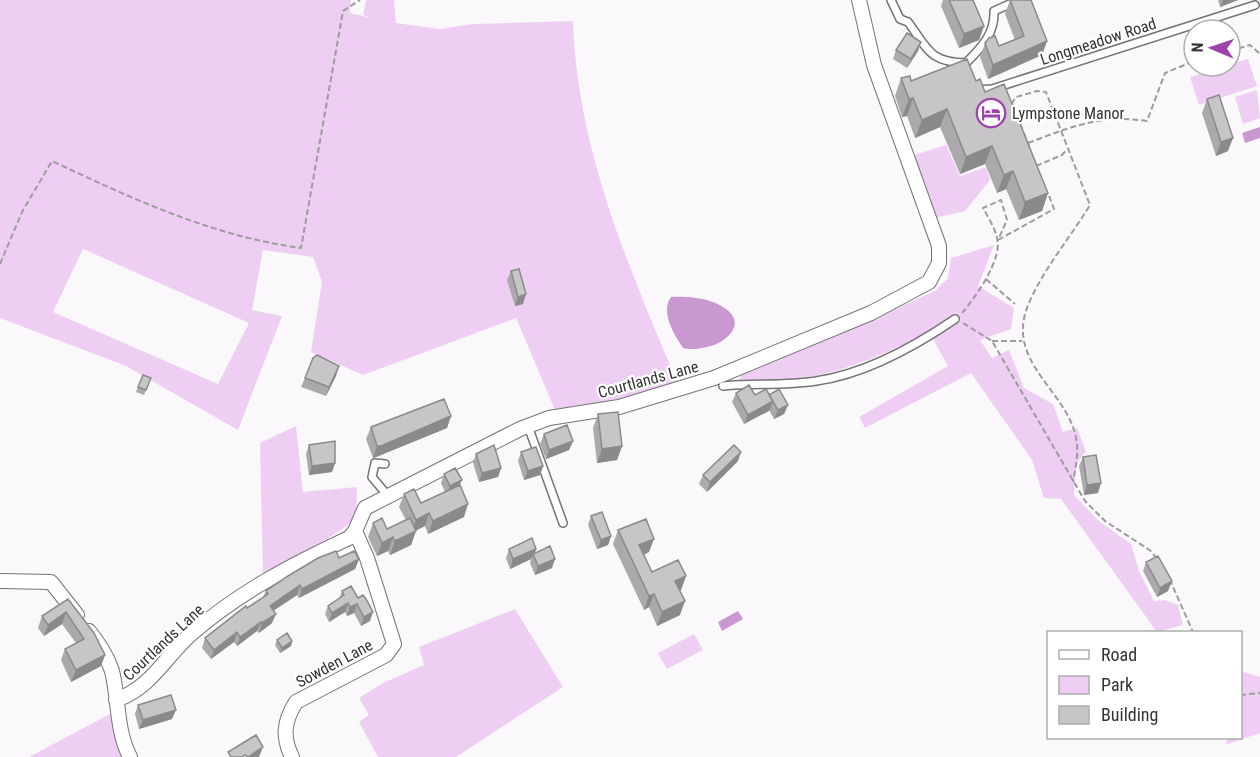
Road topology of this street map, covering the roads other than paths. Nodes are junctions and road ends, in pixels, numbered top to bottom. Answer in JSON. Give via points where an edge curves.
{"nodes":[{"id":1,"x":859,"y":0,"type":"edge"},
{"id":2,"x":891,"y":0,"type":"edge"},
{"id":3,"x":1019,"y":0,"type":"edge"},
{"id":4,"x":1255,"y":4,"type":"dead end"},
{"id":5,"x":973,"y":84,"type":"edge"},
{"id":6,"x":955,"y":319,"type":"road end"},
{"id":7,"x":718,"y":382,"type":"junction"},
{"id":8,"x":528,"y":426,"type":"junction"},
{"id":9,"x":385,"y":464,"type":"dead end"},
{"id":10,"x":388,"y":496,"type":"junction"},
{"id":11,"x":563,"y":523,"type":"dead end"},
{"id":12,"x":355,"y":531,"type":"junction"},
{"id":13,"x":0,"y":581,"type":"edge"},
{"id":14,"x":116,"y":700,"type":"junction"},
{"id":15,"x":130,"y":757,"type":"edge"},
{"id":16,"x":292,"y":757,"type":"edge"}],
"edges":[{"from":1,"to":7,"type":"street","name":"Courtlands Lane","via":[[874,65],[939,246],[939,263],[929,282],[871,313]]},
{"from":2,"to":3,"type":"lane","via":[[900,19],[908,22],[936,59],[967,67],[989,37],[995,24],[994,11]]},
{"from":4,"to":5,"type":"lane","name":"Longmeadow Road","via":[[992,89],[975,90]]},
{"from":6,"to":7,"type":"lane","via":[[868,368],[816,381],[771,386]]},
{"from":7,"to":8,"type":"street","name":"Courtlands Lane","via":[[619,407],[549,418]]},
{"from":8,"to":10,"type":"street","name":"Courtlands Lane"},
{"from":8,"to":11,"type":"lane"},
{"from":9,"to":10,"type":"lane","via":[[375,463],[372,477]]},
{"from":10,"to":12,"type":"street","name":"Courtlands Lane","via":[[365,508]]},
{"from":12,"to":14,"type":"street","name":"Courtlands Lane","via":[[240,597],[190,635],[142,688]]},
{"from":12,"to":16,"type":"street","name":"Sowden Lane","via":[[394,644],[386,655],[296,702],[285,727]]},
{"from":13,"to":14,"type":"street","via":[[51,582],[57,586],[102,647],[112,670]]},
{"from":14,"to":15,"type":"street"}]}
